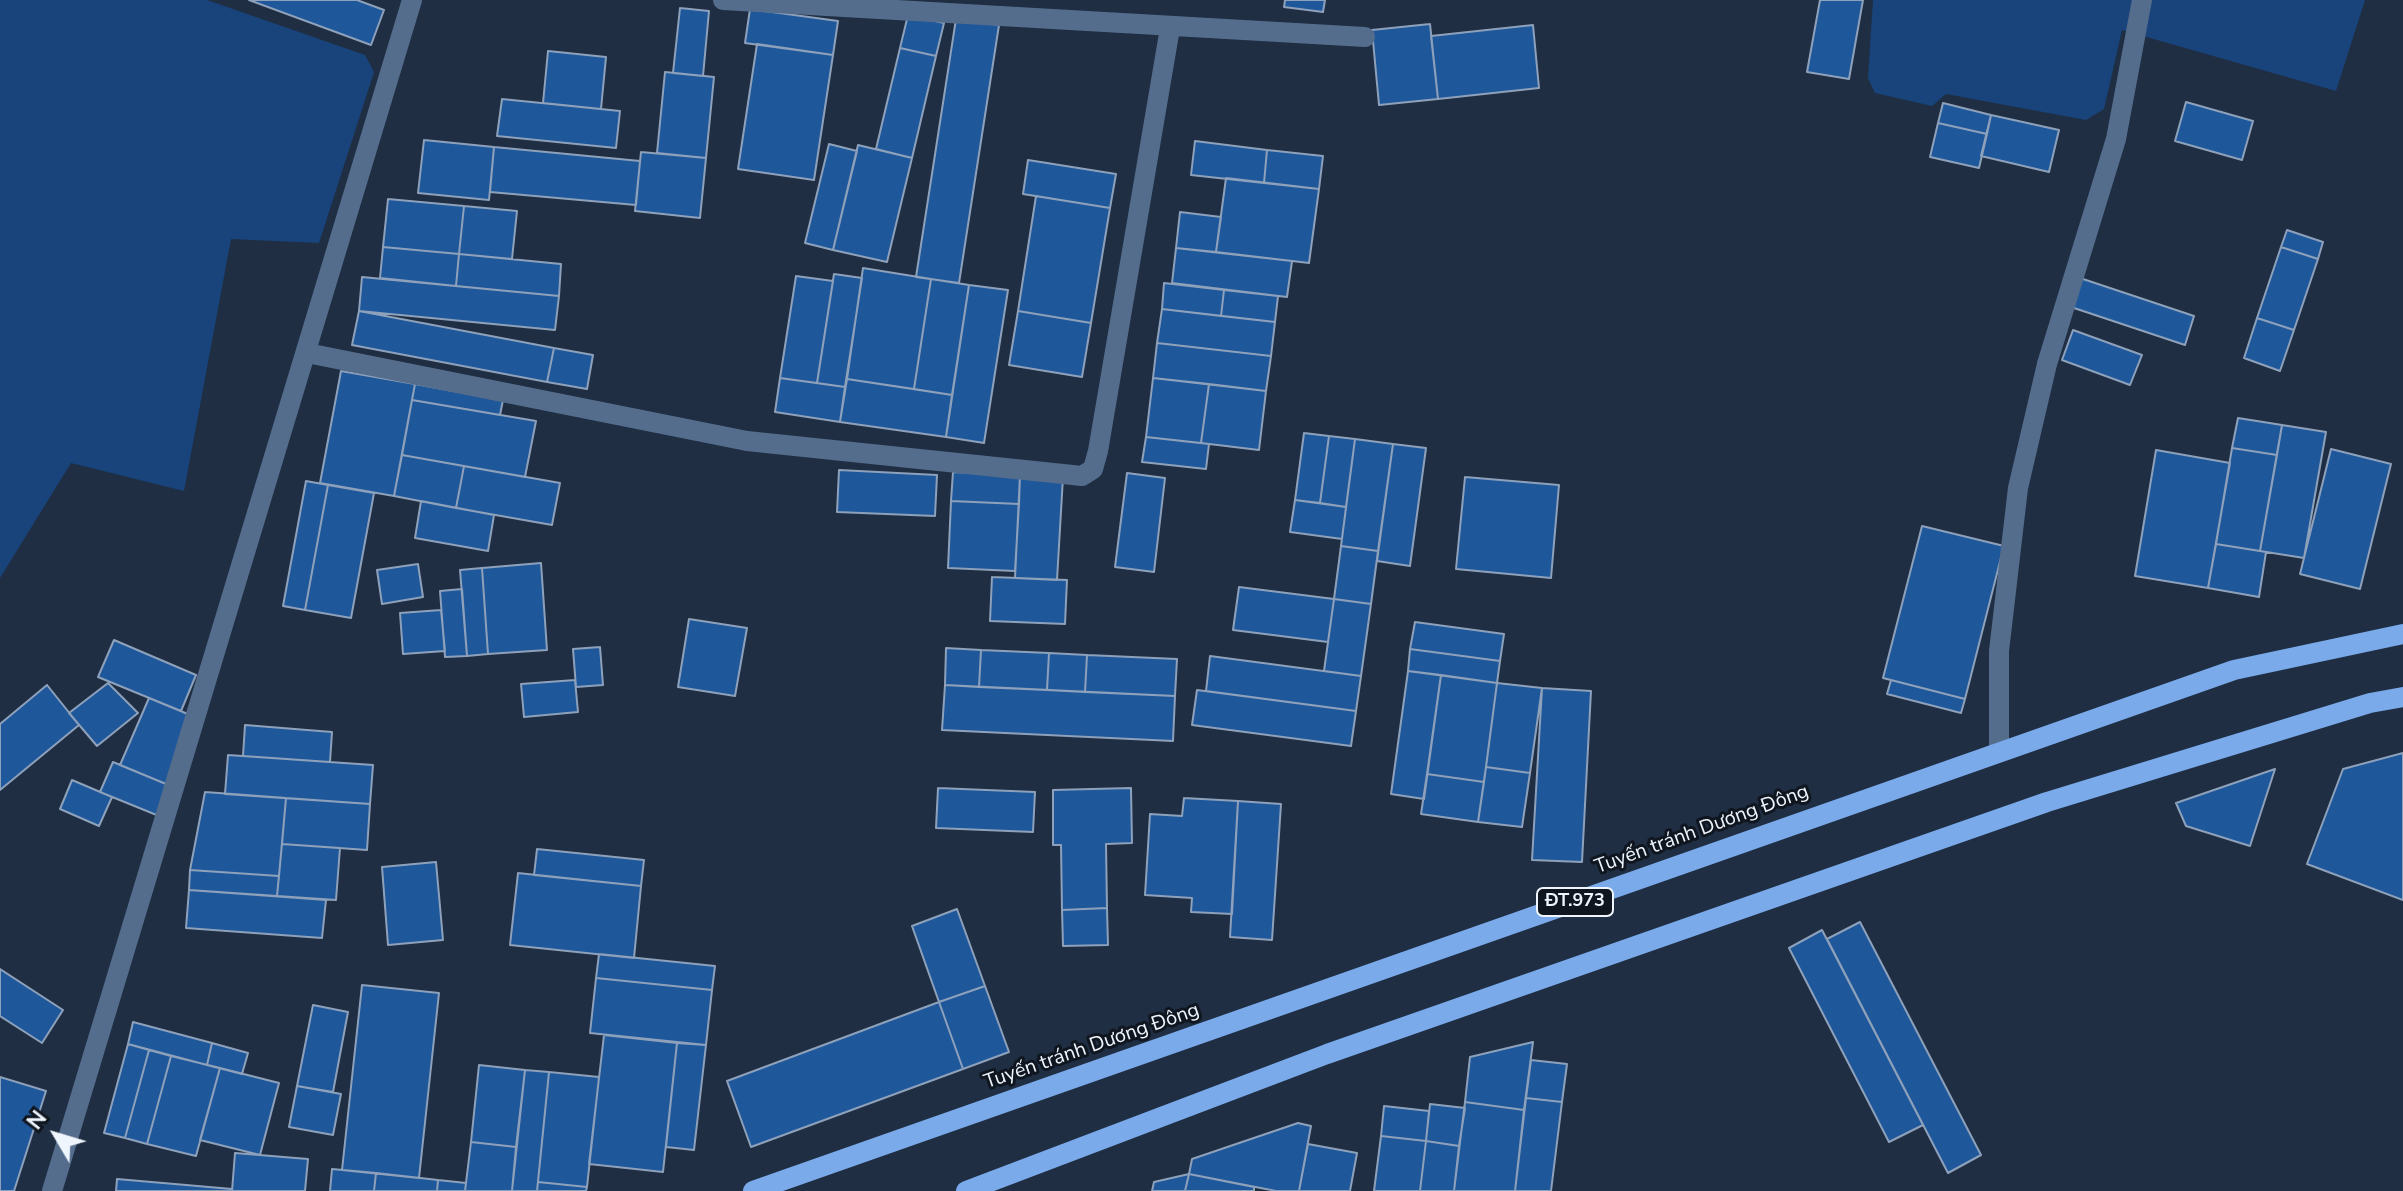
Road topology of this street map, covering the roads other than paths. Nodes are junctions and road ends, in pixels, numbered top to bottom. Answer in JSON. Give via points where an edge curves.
{"nodes":[{"id":1,"x":412,"y":0,"type":"edge"},
{"id":2,"x":723,"y":0,"type":"edge"},
{"id":3,"x":2142,"y":0,"type":"edge"},
{"id":4,"x":1170,"y":28,"type":"junction"},
{"id":5,"x":1365,"y":37,"type":"dead end"},
{"id":6,"x":307,"y":353,"type":"junction"},
{"id":7,"x":2403,"y":634,"type":"edge"},
{"id":8,"x":2403,"y":697,"type":"edge"},
{"id":9,"x":1999,"y":749,"type":"junction"},
{"id":10,"x":52,"y":1191,"type":"edge"},
{"id":11,"x":753,"y":1191,"type":"edge"},
{"id":12,"x":966,"y":1191,"type":"edge"}],
"edges":[{"from":1,"to":6,"type":"street"},
{"from":2,"to":4,"type":"street"},
{"from":3,"to":9,"type":"street","via":[[2116,139],[2047,364],[2018,488],[1999,651]]},
{"from":4,"to":5,"type":"street"},
{"from":4,"to":6,"type":"street","via":[[1098,451],[1093,469],[1082,476],[747,441]]},
{"from":6,"to":10,"type":"street"},
{"from":7,"to":9,"type":"main road","name":"Tuyến tránh Dương Đông","number":"ĐT.973","via":[[2234,670]]},
{"from":8,"to":12,"type":"main road","via":[[2047,802],[1327,1054]]},
{"from":9,"to":11,"type":"main road","name":"Tuyến tránh Dương Đông","number":"ĐT.973"}]}
